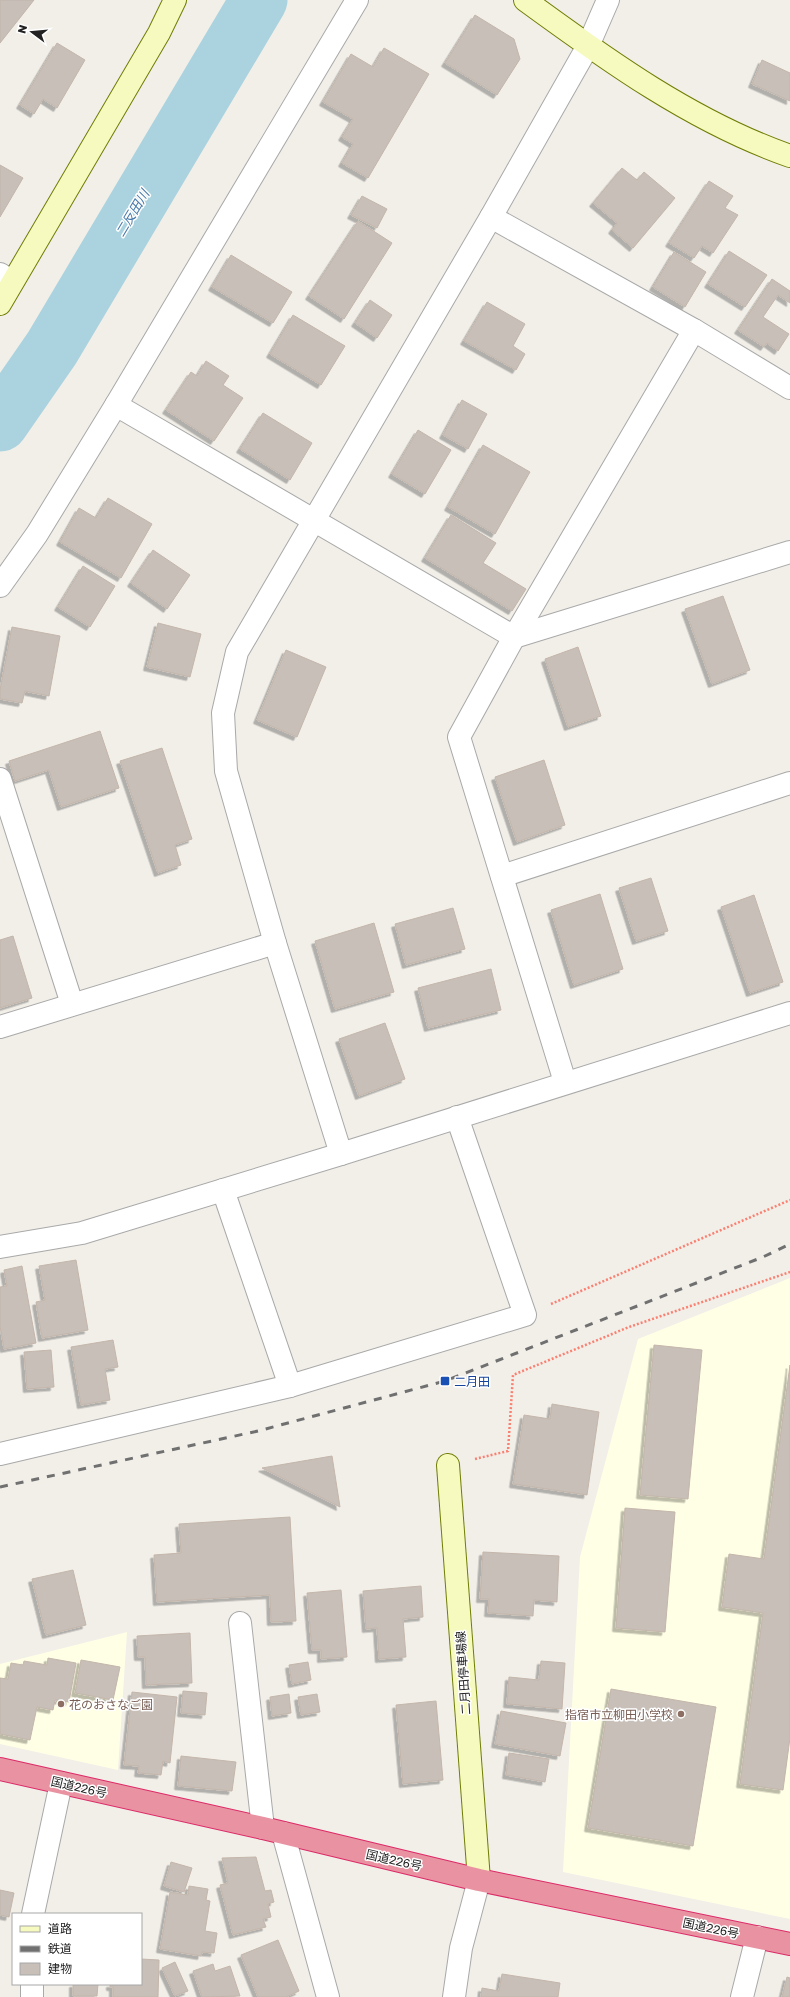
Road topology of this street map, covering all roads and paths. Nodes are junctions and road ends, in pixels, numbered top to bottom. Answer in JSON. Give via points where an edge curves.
{"nodes":[{"id":1,"x":175,"y":0,"type":"edge"},
{"id":2,"x":357,"y":0,"type":"edge"},
{"id":3,"x":525,"y":0,"type":"edge"},
{"id":4,"x":608,"y":0,"type":"edge"},
{"id":5,"x":588,"y":46,"type":"junction"},
{"id":6,"x":790,"y":156,"type":"edge"},
{"id":7,"x":491,"y":217,"type":"junction"},
{"id":8,"x":6,"y":278,"type":"edge"},
{"id":9,"x":0,"y":304,"type":"edge"},
{"id":10,"x":694,"y":330,"type":"junction"},
{"id":11,"x":790,"y":388,"type":"edge"},
{"id":12,"x":116,"y":405,"type":"junction"},
{"id":13,"x":312,"y":520,"type":"junction"},
{"id":14,"x":790,"y":552,"type":"edge"},
{"id":15,"x":0,"y":586,"type":"edge"},
{"id":16,"x":514,"y":637,"type":"junction"},
{"id":17,"x":0,"y":779,"type":"edge"},
{"id":18,"x":790,"y":783,"type":"edge"},
{"id":19,"x":502,"y":876,"type":"junction"},
{"id":20,"x":275,"y":943,"type":"junction"},
{"id":21,"x":72,"y":1004,"type":"junction"},
{"id":22,"x":790,"y":1013,"type":"edge"},
{"id":23,"x":0,"y":1027,"type":"edge"},
{"id":24,"x":566,"y":1082,"type":"junction"},
{"id":25,"x":457,"y":1117,"type":"junction"},
{"id":26,"x":341,"y":1154,"type":"junction"},
{"id":27,"x":223,"y":1190,"type":"junction"},
{"id":28,"x":790,"y":1200,"type":"edge"},
{"id":29,"x":0,"y":1247,"type":"edge"},
{"id":30,"x":790,"y":1272,"type":"edge"},
{"id":31,"x":525,"y":1315,"type":"junction"},
{"id":32,"x":290,"y":1386,"type":"junction"},
{"id":33,"x":0,"y":1454,"type":"edge"},
{"id":34,"x":448,"y":1465,"type":"joint"},
{"id":35,"x":240,"y":1622,"type":"dead end"},
{"id":36,"x":0,"y":1769,"type":"edge"},
{"id":37,"x":62,"y":1783,"type":"junction"},
{"id":38,"x":273,"y":1831,"type":"junction"},
{"id":39,"x":480,"y":1880,"type":"junction"},
{"id":40,"x":33,"y":1913,"type":"edge"},
{"id":41,"x":757,"y":1937,"type":"junction"},
{"id":42,"x":790,"y":1944,"type":"edge"},
{"id":43,"x":32,"y":1985,"type":"edge"},
{"id":44,"x":32,"y":1997,"type":"edge"},
{"id":45,"x":327,"y":1997,"type":"edge"},
{"id":46,"x":454,"y":1997,"type":"edge"},
{"id":47,"x":742,"y":1997,"type":"edge"}],
"edges":[{"from":1,"to":8,"type":"street","via":[[159,33]]},
{"from":2,"to":12,"type":"street"},
{"from":3,"to":5,"type":"street"},
{"from":4,"to":5,"type":"street"},
{"from":5,"to":6,"type":"street","via":[[686,108],[757,144]]},
{"from":5,"to":7,"type":"street"},
{"from":7,"to":10,"type":"street"},
{"from":7,"to":13,"type":"street"},
{"from":8,"to":9,"type":"street"},
{"from":10,"to":11,"type":"street"},
{"from":10,"to":16,"type":"street"},
{"from":12,"to":13,"type":"street"},
{"from":12,"to":15,"type":"street","via":[[37,534]]},
{"from":13,"to":16,"type":"street"},
{"from":13,"to":20,"type":"street","via":[[237,652],[223,713],[226,771]]},
{"from":14,"to":16,"type":"street"},
{"from":16,"to":19,"type":"street","via":[[459,736]]},
{"from":17,"to":21,"type":"street"},
{"from":18,"to":19,"type":"street"},
{"from":19,"to":24,"type":"street"},
{"from":20,"to":21,"type":"street"},
{"from":20,"to":26,"type":"street"},
{"from":21,"to":23,"type":"street"},
{"from":22,"to":24,"type":"street"},
{"from":24,"to":25,"type":"street"},
{"from":25,"to":26,"type":"street"},
{"from":25,"to":31,"type":"street"},
{"from":26,"to":27,"type":"street"},
{"from":27,"to":29,"type":"street","via":[[82,1233]]},
{"from":27,"to":32,"type":"street"},
{"from":28,"to":31,"type":"path"},
{"from":30,"to":34,"type":"path","via":[[629,1327],[513,1375],[508,1451]]},
{"from":31,"to":32,"type":"street"},
{"from":32,"to":33,"type":"street"},
{"from":34,"to":39,"type":"street","name":"二月田停車場線"},
{"from":35,"to":38,"type":"street"},
{"from":36,"to":37,"type":"highway","name":"国道226号"},
{"from":37,"to":38,"type":"highway","name":"国道226号"},
{"from":37,"to":40,"type":"street"},
{"from":38,"to":39,"type":"highway","name":"国道226号"},
{"from":38,"to":45,"type":"street"},
{"from":39,"to":41,"type":"highway","name":"国道226号"},
{"from":39,"to":46,"type":"street","via":[[460,1948]]},
{"from":41,"to":42,"type":"highway","name":"国道226号"},
{"from":41,"to":47,"type":"street"},
{"from":43,"to":44,"type":"street"}]}
